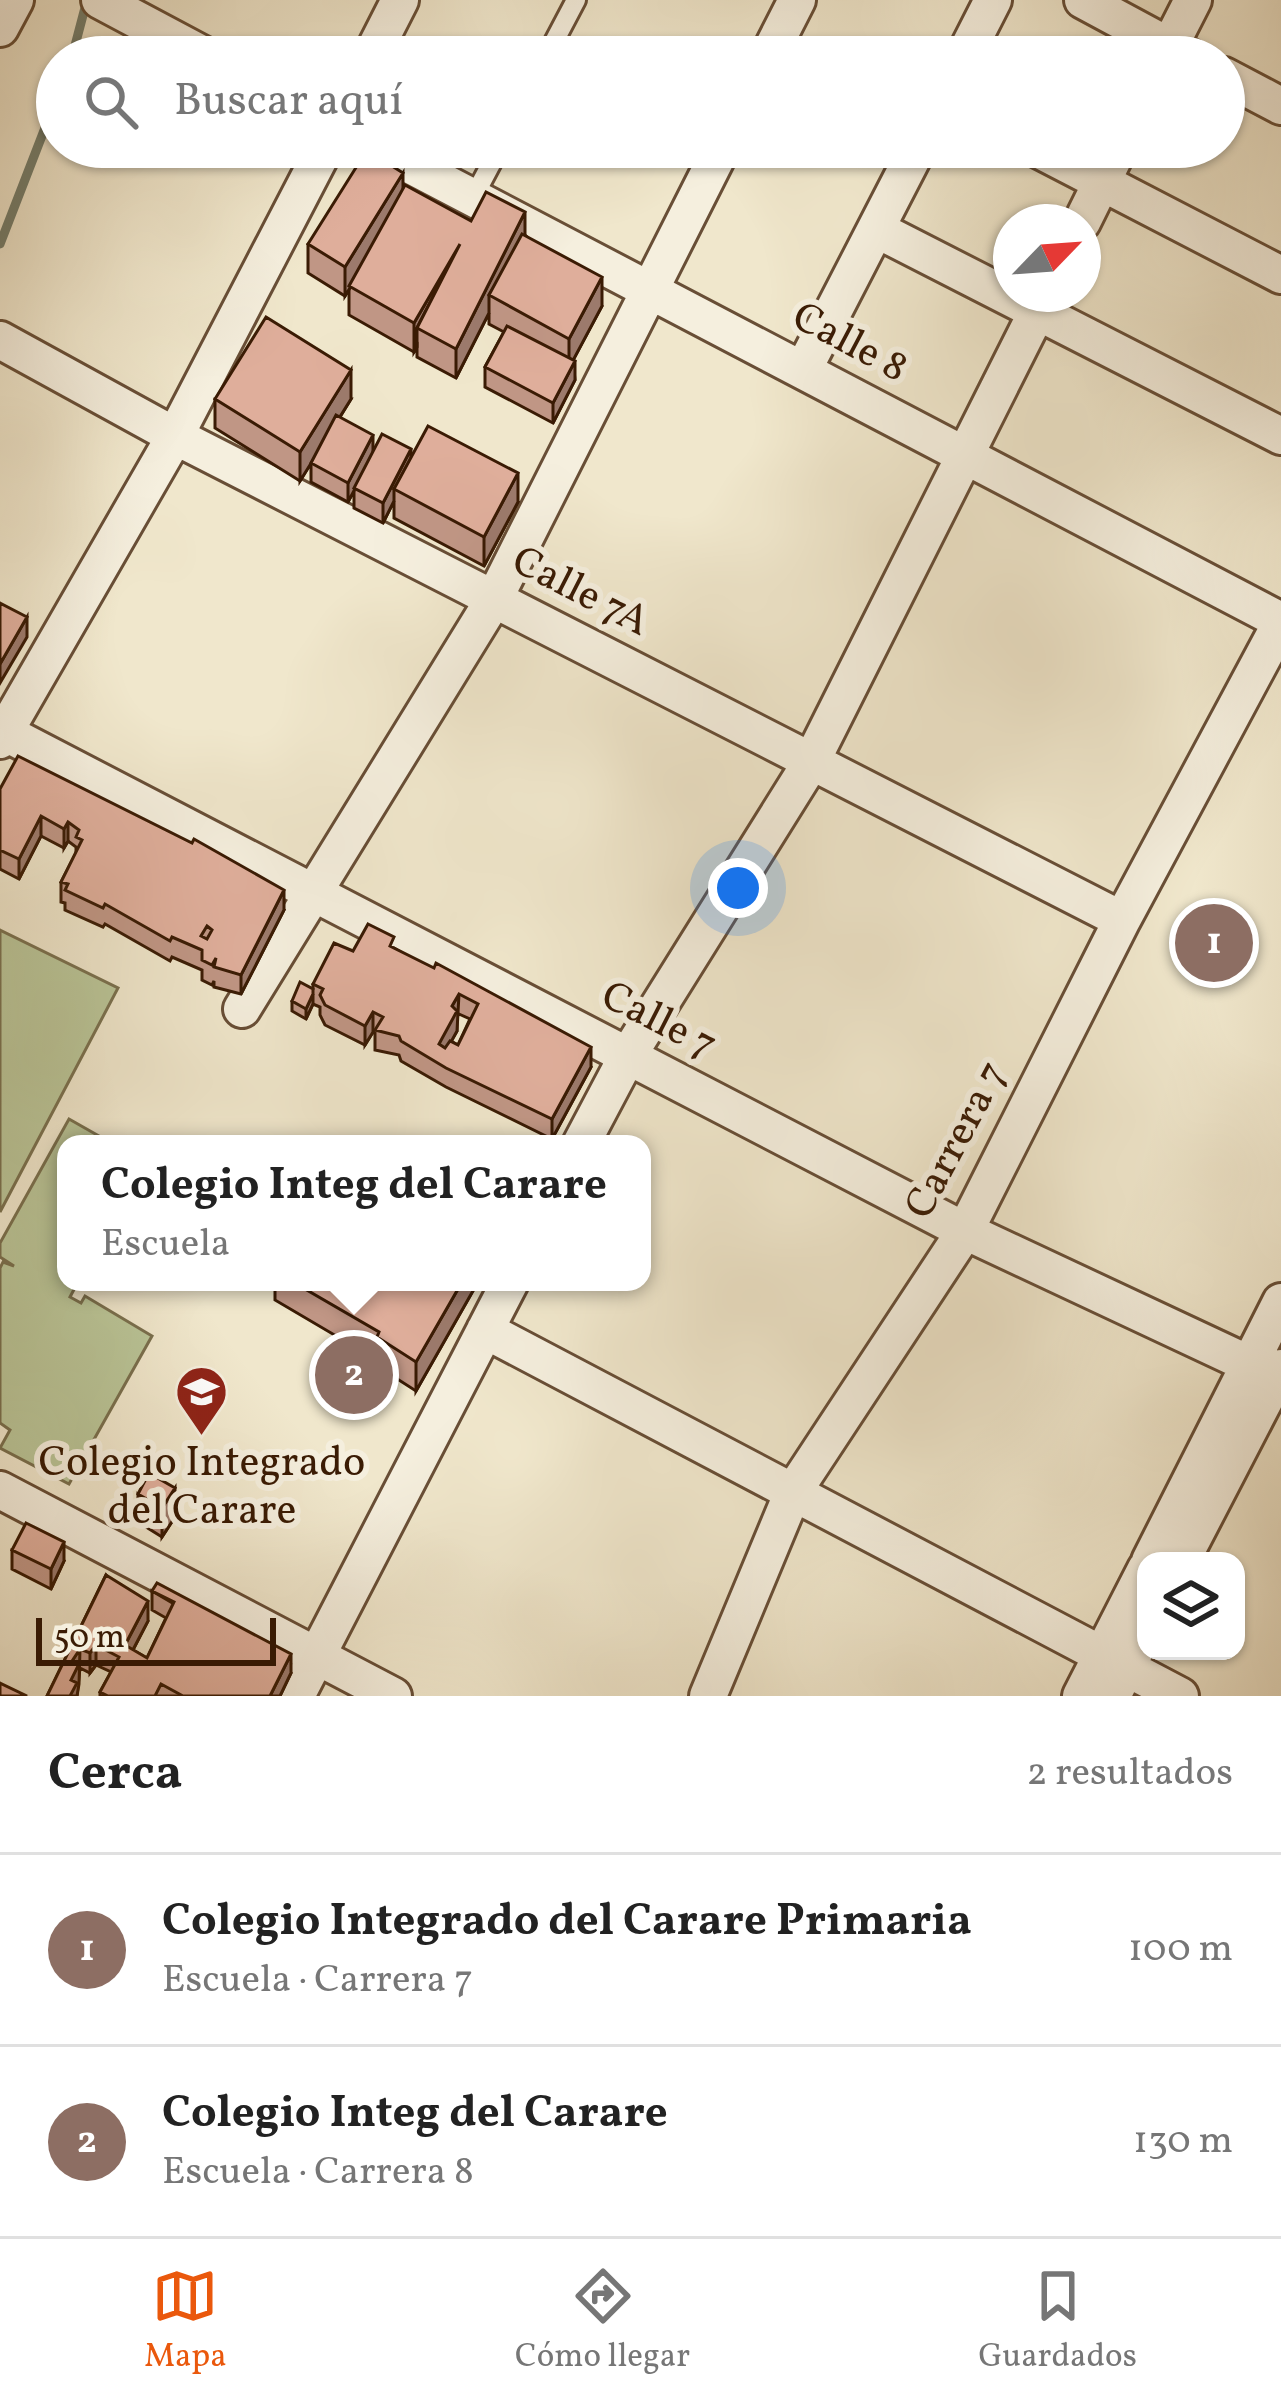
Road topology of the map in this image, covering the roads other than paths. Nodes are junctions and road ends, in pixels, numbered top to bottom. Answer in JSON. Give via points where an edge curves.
{"nodes":[{"id":1,"x":15,"y":0,"type":"edge"},
{"id":2,"x":400,"y":0,"type":"edge"},
{"id":3,"x":576,"y":0,"type":"edge"},
{"id":4,"x":796,"y":0,"type":"edge"},
{"id":5,"x":993,"y":0,"type":"edge"},
{"id":6,"x":1083,"y":0,"type":"edge"},
{"id":7,"x":1193,"y":0,"type":"edge"},
{"id":8,"x":104,"y":2,"type":"edge"},
{"id":9,"x":0,"y":28,"type":"edge"},
{"id":10,"x":168,"y":36,"type":"edge"},
{"id":11,"x":382,"y":36,"type":"edge"},
{"id":12,"x":557,"y":36,"type":"edge"},
{"id":13,"x":778,"y":36,"type":"edge"},
{"id":14,"x":975,"y":36,"type":"edge"},
{"id":15,"x":1144,"y":36,"type":"edge"},
{"id":16,"x":1180,"y":36,"type":"edge"},
{"id":17,"x":1245,"y":87,"type":"edge"},
{"id":18,"x":1281,"y":106,"type":"edge"},
{"id":19,"x":314,"y":168,"type":"edge"},
{"id":20,"x":416,"y":168,"type":"edge"},
{"id":21,"x":489,"y":168,"type":"edge"},
{"id":22,"x":711,"y":168,"type":"edge"},
{"id":23,"x":907,"y":168,"type":"edge"},
{"id":24,"x":1075,"y":168,"type":"edge"},
{"id":25,"x":1109,"y":168,"type":"edge"},
{"id":26,"x":1102,"y":182,"type":"junction"},
{"id":27,"x":473,"y":198,"type":"junction"},
{"id":28,"x":1091,"y":204,"type":"edge"},
{"id":29,"x":876,"y":229,"type":"junction"},
{"id":30,"x":1281,"y":275,"type":"edge"},
{"id":31,"x":993,"y":281,"type":"edge"},
{"id":32,"x":650,"y":290,"type":"junction"},
{"id":33,"x":1036,"y":312,"type":"edge"},
{"id":34,"x":1057,"y":312,"type":"edge"},
{"id":35,"x":0,"y":340,"type":"edge"},
{"id":36,"x":803,"y":370,"type":"junction"},
{"id":37,"x":175,"y":436,"type":"junction"},
{"id":38,"x":1281,"y":436,"type":"edge"},
{"id":39,"x":964,"y":455,"type":"junction"},
{"id":40,"x":494,"y":599,"type":"junction"},
{"id":41,"x":1281,"y":622,"type":"edge"},
{"id":42,"x":1,"y":734,"type":"edge"},
{"id":43,"x":810,"y":764,"type":"junction"},
{"id":44,"x":316,"y":895,"type":"junction"},
{"id":45,"x":1122,"y":920,"type":"junction"},
{"id":46,"x":242,"y":1009,"type":"dead end"},
{"id":47,"x":627,"y":1057,"type":"junction"},
{"id":48,"x":586,"y":1135,"type":"edge"},
{"id":49,"x":965,"y":1231,"type":"junction"},
{"id":50,"x":504,"y":1291,"type":"edge"},
{"id":51,"x":1281,"y":1302,"type":"edge"},
{"id":52,"x":485,"y":1330,"type":"junction"},
{"id":53,"x":1272,"y":1372,"type":"edge"},
{"id":54,"x":793,"y":1492,"type":"junction"},
{"id":55,"x":3,"y":1499,"type":"edge"},
{"id":56,"x":1156,"y":1552,"type":"edge"},
{"id":57,"x":1185,"y":1552,"type":"edge"},
{"id":58,"x":1137,"y":1599,"type":"edge"},
{"id":59,"x":1137,"y":1641,"type":"edge"},
{"id":60,"x":317,"y":1655,"type":"junction"},
{"id":61,"x":1113,"y":1673,"type":"edge"},
{"id":62,"x":296,"y":1696,"type":"edge"},
{"id":63,"x":393,"y":1696,"type":"edge"},
{"id":64,"x":708,"y":1696,"type":"edge"},
{"id":65,"x":1081,"y":1696,"type":"edge"},
{"id":66,"x":1180,"y":1696,"type":"edge"}],
"edges":[{"from":1,"to":9,"type":"street"},
{"from":2,"to":11,"type":"street"},
{"from":3,"to":12,"type":"lane"},
{"from":4,"to":13,"type":"street"},
{"from":5,"to":14,"type":"street"},
{"from":6,"to":15,"type":"street"},
{"from":7,"to":16,"type":"street"},
{"from":8,"to":10,"type":"street"},
{"from":17,"to":18,"type":"street"},
{"from":19,"to":37,"type":"street"},
{"from":20,"to":27,"type":"street","name":"Calle 8"},
{"from":21,"to":27,"type":"lane"},
{"from":22,"to":32,"type":"street"},
{"from":23,"to":29,"type":"street"},
{"from":24,"to":26,"type":"street"},
{"from":25,"to":26,"type":"street"},
{"from":26,"to":28,"type":"street"},
{"from":26,"to":30,"type":"street"},
{"from":27,"to":32,"type":"street","name":"Calle 8"},
{"from":29,"to":31,"type":"street"},
{"from":29,"to":36,"type":"street"},
{"from":32,"to":36,"type":"street","name":"Calle 8"},
{"from":32,"to":40,"type":"street"},
{"from":33,"to":39,"type":"street"},
{"from":34,"to":38,"type":"street"},
{"from":35,"to":37,"type":"street","name":"Calle 7A"},
{"from":36,"to":39,"type":"street","name":"Calle 8"},
{"from":37,"to":40,"type":"street","name":"Calle 7A"},
{"from":37,"to":42,"type":"street"},
{"from":39,"to":41,"type":"street","name":"Calle 8"},
{"from":39,"to":43,"type":"street"},
{"from":40,"to":43,"type":"street","name":"Calle 7A"},
{"from":40,"to":44,"type":"street"},
{"from":41,"to":45,"type":"street","name":"Carrera 7"},
{"from":42,"to":44,"type":"street","name":"Calle 7"},
{"from":43,"to":45,"type":"street","name":"Calle 7A"},
{"from":43,"to":47,"type":"street"},
{"from":44,"to":46,"type":"street"},
{"from":44,"to":47,"type":"street","name":"Calle 7"},
{"from":45,"to":49,"type":"street","name":"Carrera 7"},
{"from":47,"to":48,"type":"street"},
{"from":47,"to":49,"type":"street","name":"Calle 7"},
{"from":49,"to":53,"type":"street","name":"Calle 7"},
{"from":49,"to":54,"type":"street","name":"Carrera 7"},
{"from":50,"to":52,"type":"street"},
{"from":51,"to":53,"type":"street"},
{"from":52,"to":54,"type":"street"},
{"from":52,"to":60,"type":"street"},
{"from":53,"to":56,"type":"street"},
{"from":53,"to":57,"type":"street"},
{"from":54,"to":61,"type":"street"},
{"from":54,"to":64,"type":"street","name":"Carrera 7"},
{"from":55,"to":60,"type":"street"},
{"from":58,"to":61,"type":"street"},
{"from":59,"to":61,"type":"street"},
{"from":60,"to":62,"type":"street"},
{"from":60,"to":63,"type":"street"},
{"from":61,"to":65,"type":"street"},
{"from":61,"to":66,"type":"street"}]}
